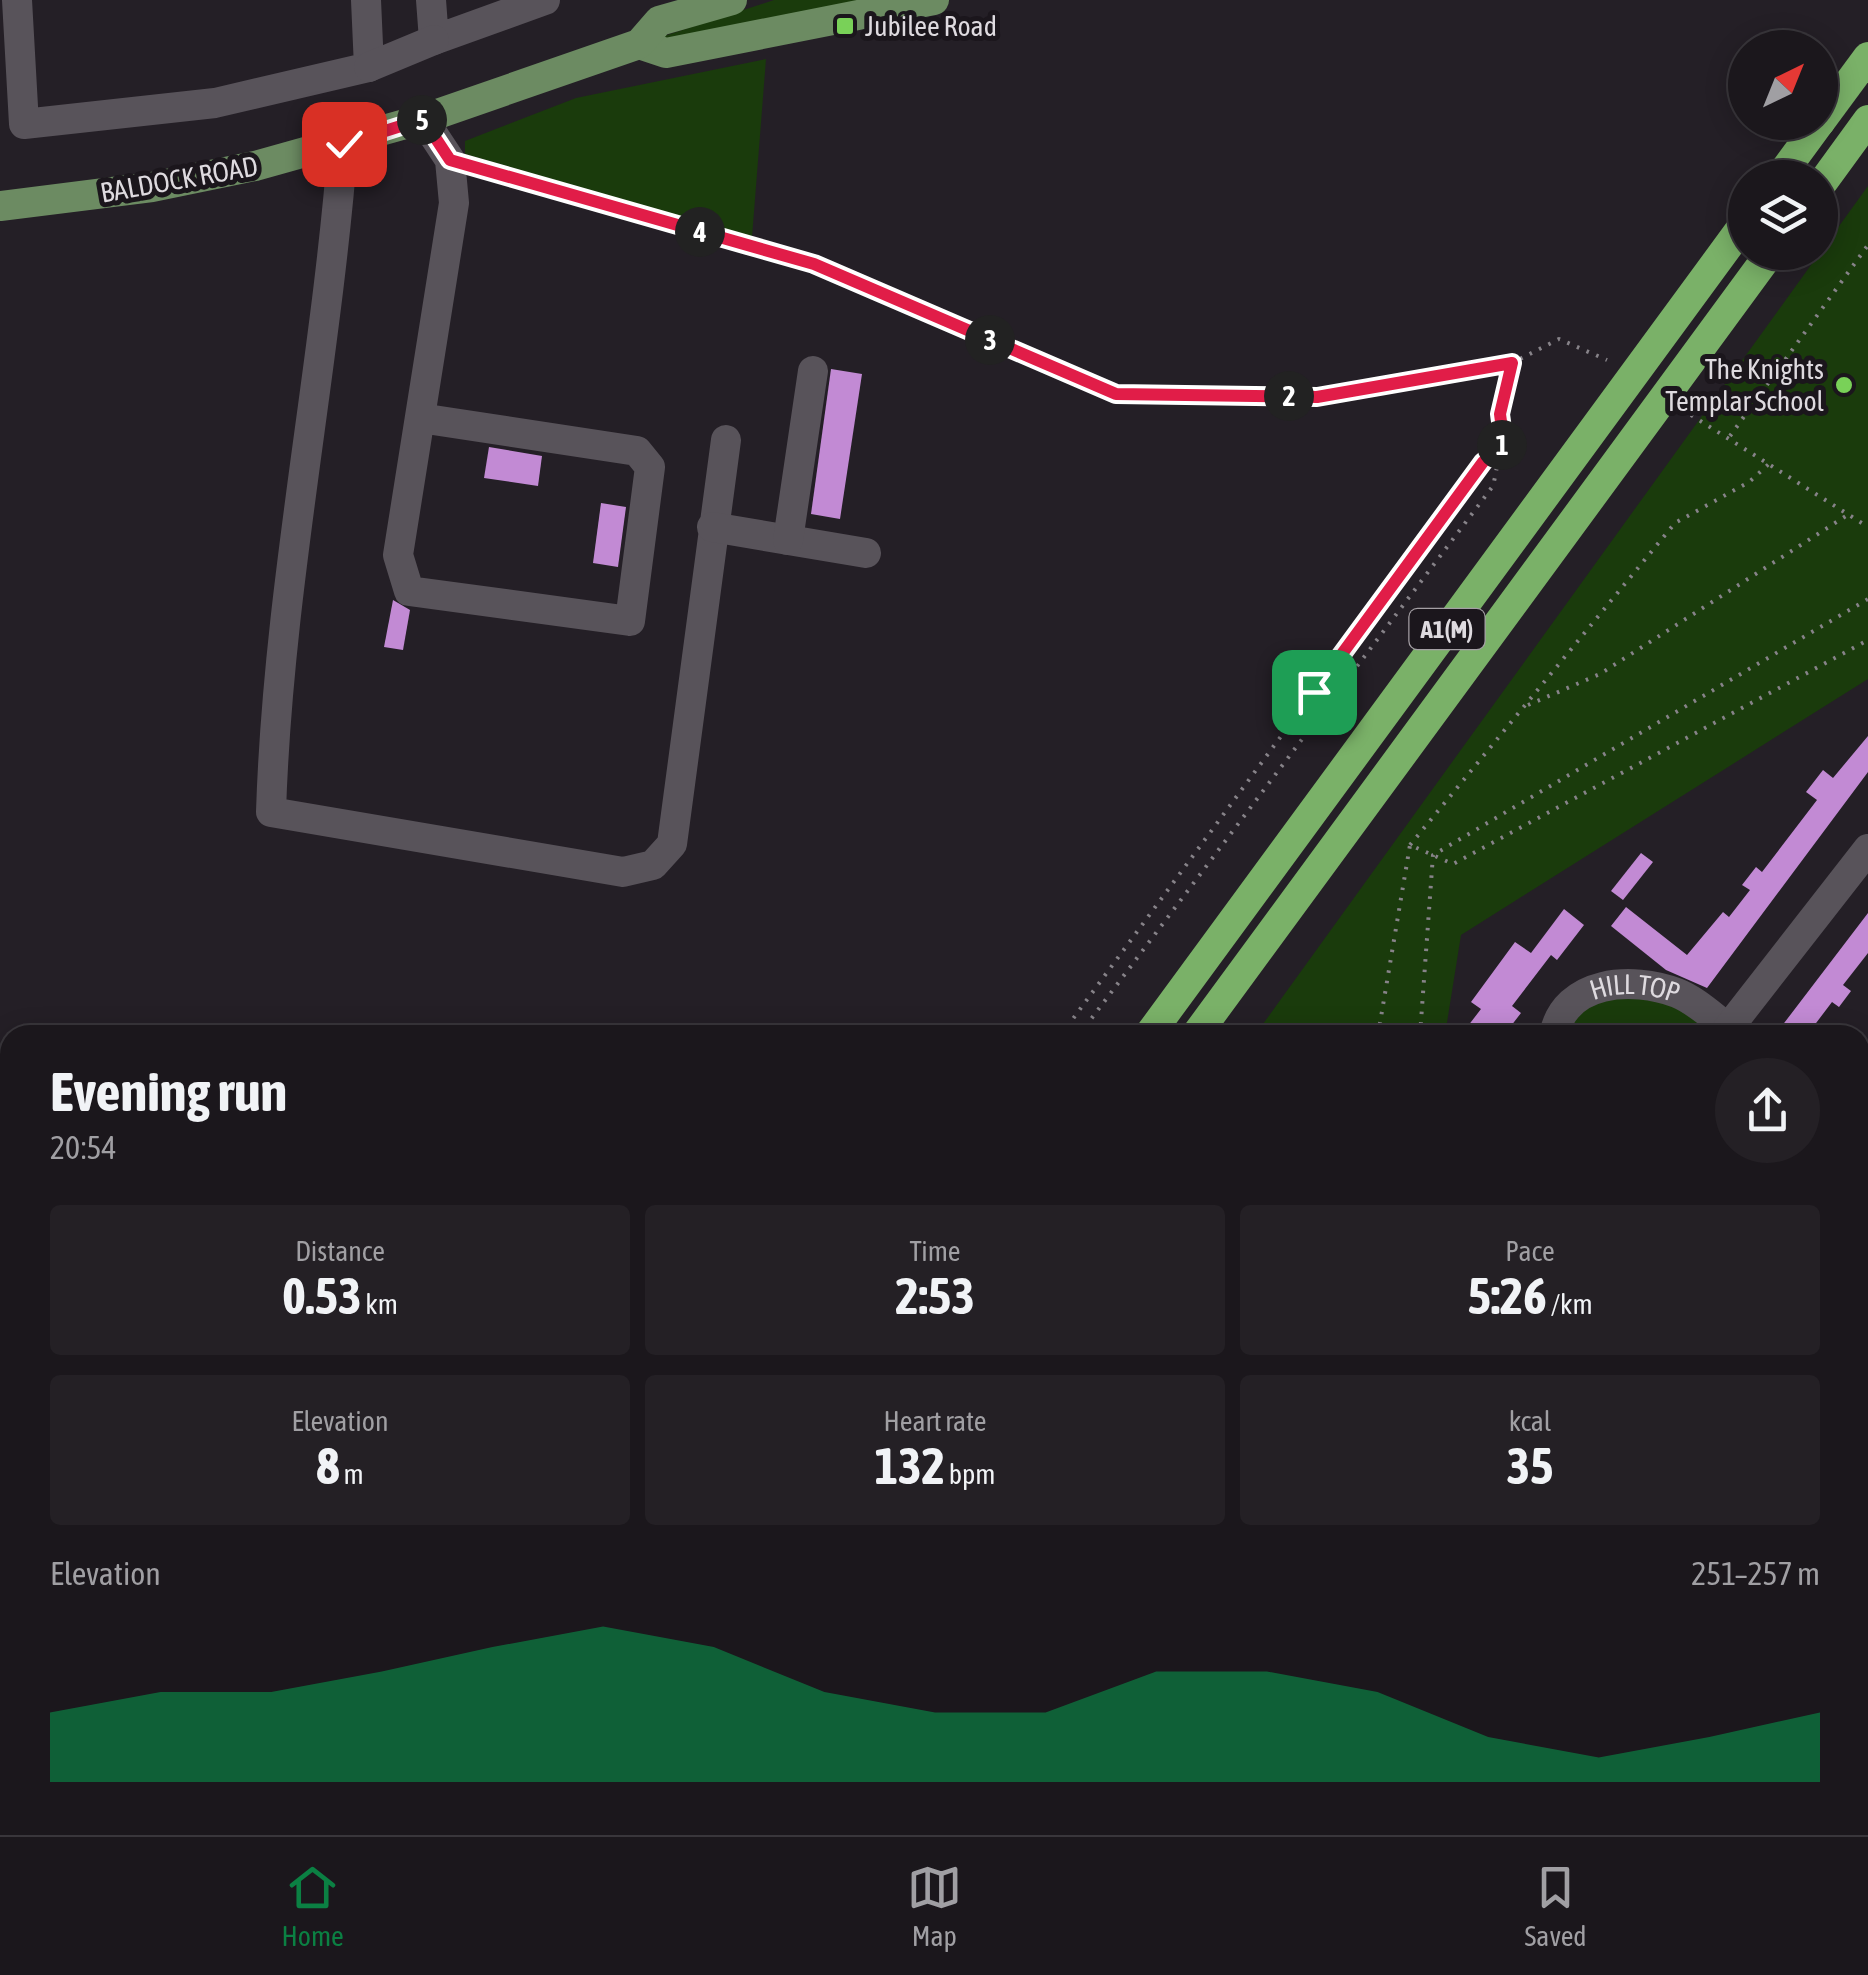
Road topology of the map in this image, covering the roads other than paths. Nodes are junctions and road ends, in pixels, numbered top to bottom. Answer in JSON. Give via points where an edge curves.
{"nodes":[{"id":1,"x":17,"y":0,"type":"edge"},
{"id":2,"x":366,"y":0,"type":"edge"},
{"id":3,"x":432,"y":0,"type":"edge"},
{"id":4,"x":545,"y":0,"type":"edge"},
{"id":5,"x":732,"y":0,"type":"edge"},
{"id":6,"x":934,"y":0,"type":"edge"},
{"id":7,"x":434,"y":40,"type":"junction"},
{"id":8,"x":640,"y":44,"type":"junction"},
{"id":9,"x":1868,"y":57,"type":"edge"},
{"id":10,"x":369,"y":67,"type":"junction"},
{"id":11,"x":1838,"y":98,"type":"edge"},
{"id":12,"x":423,"y":119,"type":"junction"},
{"id":13,"x":1868,"y":120,"type":"edge"},
{"id":14,"x":344,"y":144,"type":"junction"},
{"id":15,"x":1838,"y":161,"type":"edge"},
{"id":16,"x":0,"y":206,"type":"edge"},
{"id":17,"x":1728,"y":246,"type":"edge"},
{"id":18,"x":1758,"y":270,"type":"edge"},
{"id":19,"x":813,"y":372,"type":"dead end"},
{"id":20,"x":420,"y":418,"type":"junction"},
{"id":21,"x":726,"y":440,"type":"dead end"},
{"id":22,"x":712,"y":527,"type":"junction"},
{"id":23,"x":788,"y":540,"type":"junction"},
{"id":24,"x":866,"y":553,"type":"dead end"},
{"id":25,"x":1868,"y":848,"type":"edge"},
{"id":26,"x":1156,"y":1025,"type":"edge"},
{"id":27,"x":1203,"y":1025,"type":"edge"},
{"id":28,"x":1558,"y":1025,"type":"edge"},
{"id":29,"x":1718,"y":1025,"type":"edge"},
{"id":30,"x":1731,"y":1025,"type":"edge"}],
"edges":[{"from":1,"to":10,"type":"street","via":[[24,124],[215,103]]},
{"from":2,"to":10,"type":"street"},
{"from":3,"to":7,"type":"street"},
{"from":4,"to":7,"type":"street"},
{"from":5,"to":8,"type":"main road","name":"BALDOCK ROAD","via":[[659,20]]},
{"from":6,"to":8,"type":"main road","name":"BALDOCK ROAD","via":[[666,53]]},
{"from":7,"to":10,"type":"street"},
{"from":8,"to":12,"type":"main road","name":"BALDOCK ROAD"},
{"from":9,"to":11,"type":"highway"},
{"from":12,"to":14,"type":"main road","name":"BALDOCK ROAD"},
{"from":12,"to":20,"type":"street","via":[[450,160],[454,203]]},
{"from":13,"to":15,"type":"highway"},
{"from":14,"to":16,"type":"main road","name":"BALDOCK ROAD","via":[[152,186]]},
{"from":14,"to":22,"type":"street","via":[[275,704],[271,812],[623,872],[653,864],[672,844]]},
{"from":17,"to":26,"type":"highway","number":"A1(M)"},
{"from":18,"to":27,"type":"highway","number":"A1(M)"},
{"from":19,"to":23,"type":"street"},
{"from":20,"to":20,"type":"street","via":[[398,555],[408,592],[630,622],[650,467],[637,450]]},
{"from":21,"to":22,"type":"street"},
{"from":22,"to":23,"type":"street"},
{"from":23,"to":24,"type":"street"},
{"from":25,"to":30,"type":"street"},
{"from":28,"to":29,"type":"street","name":"HILL TOP","via":[[1584,992],[1619,985],[1675,992]]}]}
